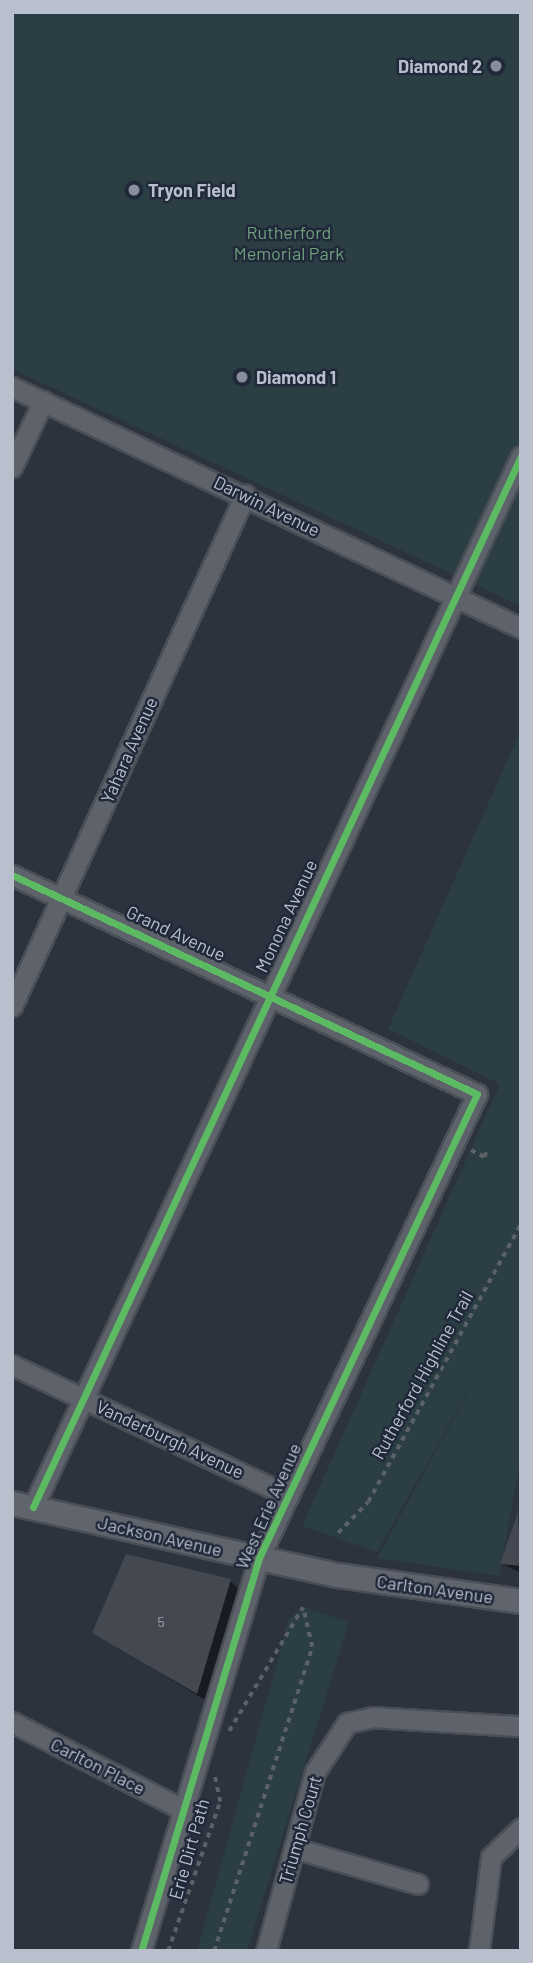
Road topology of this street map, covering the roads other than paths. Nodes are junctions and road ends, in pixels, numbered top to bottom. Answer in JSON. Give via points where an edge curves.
{"nodes":[{"id":1,"x":12,"y":387,"type":"edge"},
{"id":2,"x":43,"y":401,"type":"junction"},
{"id":3,"x":521,"y":456,"type":"edge"},
{"id":4,"x":12,"y":467,"type":"edge"},
{"id":5,"x":245,"y":495,"type":"junction"},
{"id":6,"x":455,"y":598,"type":"junction"},
{"id":7,"x":521,"y":628,"type":"edge"},
{"id":8,"x":12,"y":874,"type":"edge"},
{"id":9,"x":62,"y":897,"type":"junction"},
{"id":10,"x":267,"y":993,"type":"junction"},
{"id":11,"x":12,"y":1006,"type":"edge"},
{"id":12,"x":477,"y":1094,"type":"joint"},
{"id":13,"x":12,"y":1365,"type":"edge"},
{"id":14,"x":83,"y":1398,"type":"junction"},
{"id":15,"x":289,"y":1496,"type":"junction"},
{"id":16,"x":23,"y":1505,"type":"edge"},
{"id":17,"x":259,"y":1558,"type":"junction"},
{"id":18,"x":349,"y":1577,"type":"joint"},
{"id":19,"x":521,"y":1601,"type":"edge"},
{"id":20,"x":12,"y":1722,"type":"edge"},
{"id":21,"x":521,"y":1726,"type":"edge"},
{"id":22,"x":184,"y":1810,"type":"junction"},
{"id":23,"x":521,"y":1828,"type":"edge"},
{"id":24,"x":295,"y":1848,"type":"junction"},
{"id":25,"x":418,"y":1884,"type":"dead end"},
{"id":26,"x":141,"y":1951,"type":"edge"},
{"id":27,"x":266,"y":1951,"type":"edge"},
{"id":28,"x":460,"y":1951,"type":"edge"},
{"id":29,"x":479,"y":1951,"type":"edge"}],
"edges":[{"from":1,"to":2,"type":"street","name":"Darwin Avenue"},
{"from":2,"to":4,"type":"street"},
{"from":2,"to":5,"type":"street","name":"Darwin Avenue"},
{"from":3,"to":6,"type":"street","name":"Monona Avenue"},
{"from":5,"to":6,"type":"street","name":"Darwin Avenue"},
{"from":5,"to":9,"type":"street","name":"Yahara Avenue"},
{"from":6,"to":7,"type":"street","name":"Darwin Avenue"},
{"from":6,"to":10,"type":"street","name":"Monona Avenue"},
{"from":8,"to":9,"type":"street","name":"Grand Avenue"},
{"from":9,"to":10,"type":"street","name":"Grand Avenue"},
{"from":9,"to":11,"type":"street","name":"Yahara Avenue"},
{"from":10,"to":12,"type":"street","name":"Grand Avenue"},
{"from":10,"to":14,"type":"street","name":"Monona Avenue"},
{"from":12,"to":15,"type":"street","name":"West Erie Avenue"},
{"from":13,"to":14,"type":"street","name":"Vanderburgh Avenue"},
{"from":14,"to":15,"type":"street","name":"Vanderburgh Avenue"},
{"from":14,"to":16,"type":"street","name":"Monona Avenue"},
{"from":15,"to":17,"type":"street","name":"West Erie Avenue"},
{"from":16,"to":17,"type":"main road","name":"Jackson Avenue"},
{"from":17,"to":18,"type":"main road","name":"Jackson Avenue"},
{"from":17,"to":22,"type":"street","name":"West Erie Avenue"},
{"from":18,"to":19,"type":"main road","name":"Carlton Avenue"},
{"from":20,"to":22,"type":"street","name":"Carlton Place"},
{"from":21,"to":24,"type":"street","name":"Triumph Court","via":[[372,1717],[347,1723],[315,1772]]},
{"from":22,"to":26,"type":"street","name":"West Erie Avenue"},
{"from":23,"to":29,"type":"street","via":[[491,1857]]},
{"from":24,"to":25,"type":"street"},
{"from":24,"to":27,"type":"street","name":"Triumph Court"},
{"from":28,"to":29,"type":"street"}]}
